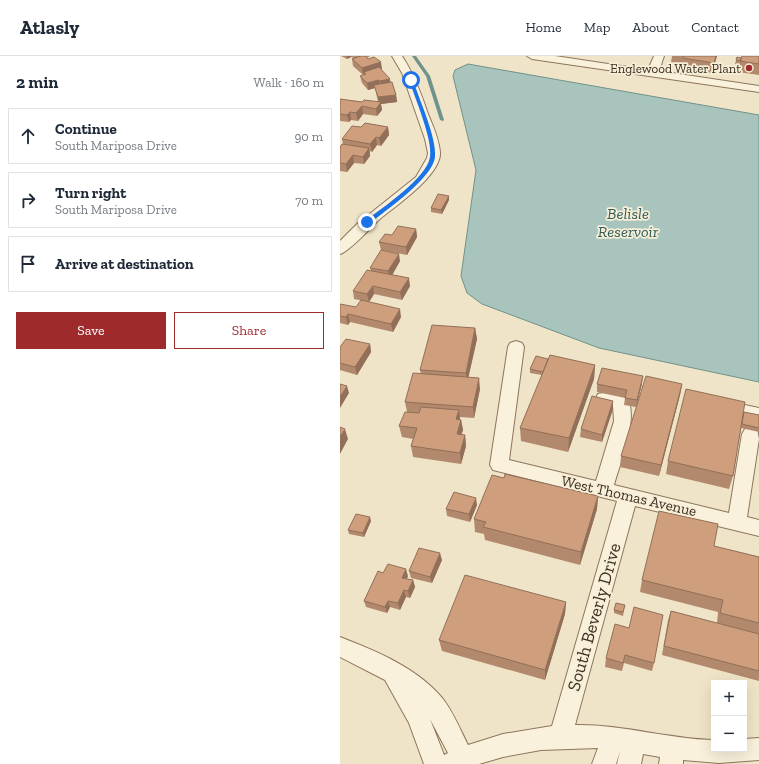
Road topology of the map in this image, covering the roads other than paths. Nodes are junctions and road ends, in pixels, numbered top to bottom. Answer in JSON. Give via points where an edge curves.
{"nodes":[{"id":1,"x":397,"y":56,"type":"edge"},
{"id":2,"x":532,"y":56,"type":"edge"},
{"id":3,"x":659,"y":56,"type":"edge"},
{"id":4,"x":652,"y":74,"type":"junction"},
{"id":5,"x":759,"y":89,"type":"edge"},
{"id":6,"x":340,"y":249,"type":"edge"},
{"id":7,"x":516,"y":347,"type":"dead end"},
{"id":8,"x":604,"y":398,"type":"edge"},
{"id":9,"x":753,"y":439,"type":"edge"},
{"id":10,"x":603,"y":490,"type":"junction"},
{"id":11,"x":628,"y":496,"type":"junction"},
{"id":12,"x":737,"y":522,"type":"junction"},
{"id":13,"x":759,"y":528,"type":"edge"},
{"id":14,"x":340,"y":647,"type":"edge"},
{"id":15,"x":394,"y":675,"type":"junction"},
{"id":16,"x":560,"y":737,"type":"junction"},
{"id":17,"x":612,"y":739,"type":"junction"},
{"id":18,"x":634,"y":741,"type":"junction"},
{"id":19,"x":759,"y":749,"type":"edge"},
{"id":20,"x":672,"y":756,"type":"edge"},
{"id":21,"x":456,"y":761,"type":"edge"},
{"id":22,"x":436,"y":764,"type":"edge"},
{"id":23,"x":604,"y":764,"type":"edge"},
{"id":24,"x":629,"y":764,"type":"edge"}],
"edges":[{"from":1,"to":6,"type":"street","via":[[408,73],[431,138],[433,158],[417,183],[367,222]]},
{"from":2,"to":4,"type":"street"},
{"from":3,"to":4,"type":"street"},
{"from":4,"to":5,"type":"street"},
{"from":7,"to":10,"type":"street","name":"West Thomas Avenue","via":[[499,465]]},
{"from":8,"to":10,"type":"street","via":[[621,402],[623,421]]},
{"from":9,"to":12,"type":"street"},
{"from":10,"to":11,"type":"street","name":"West Thomas Avenue"},
{"from":11,"to":12,"type":"street","name":"West Thomas Avenue"},
{"from":11,"to":16,"type":"street","name":"South Beverly Drive"},
{"from":12,"to":13,"type":"street","name":"West Thomas Avenue"},
{"from":14,"to":15,"type":"street","via":[[362,656]]},
{"from":15,"to":21,"type":"street","via":[[423,693],[435,706]]},
{"from":15,"to":22,"type":"street","via":[[418,717]]},
{"from":16,"to":17,"type":"street"},
{"from":16,"to":21,"type":"street","via":[[501,746]]},
{"from":17,"to":18,"type":"street"},
{"from":17,"to":23,"type":"street"},
{"from":18,"to":20,"type":"street"},
{"from":18,"to":24,"type":"street"},
{"from":19,"to":20,"type":"street"}]}
